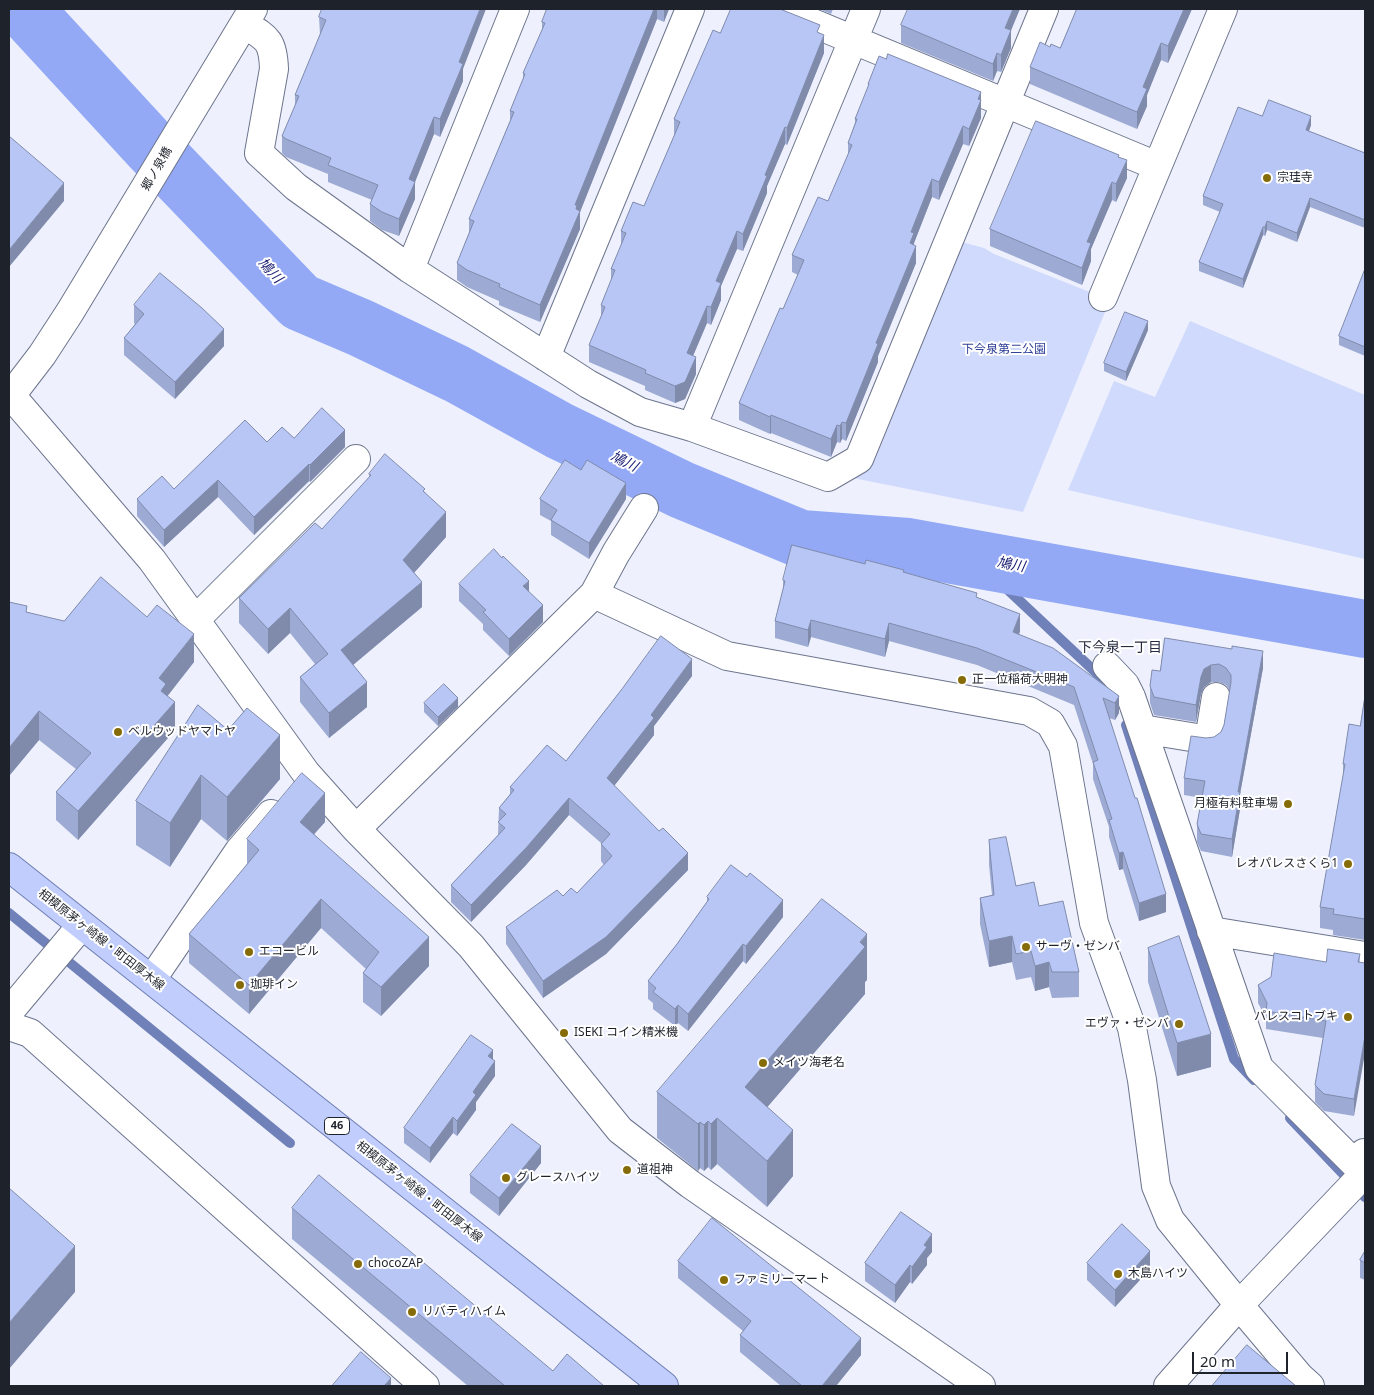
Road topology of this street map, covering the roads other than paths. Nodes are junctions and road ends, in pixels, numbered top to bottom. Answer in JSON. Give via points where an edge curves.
{"nodes":[{"id":1,"x":515,"y":9,"type":"edge"},
{"id":2,"x":690,"y":9,"type":"edge"},
{"id":3,"x":780,"y":9,"type":"edge"},
{"id":4,"x":866,"y":9,"type":"edge"},
{"id":5,"x":1044,"y":9,"type":"edge"},
{"id":6,"x":1223,"y":9,"type":"edge"},
{"id":7,"x":249,"y":16,"type":"edge"},
{"id":8,"x":853,"y":40,"type":"junction"},
{"id":9,"x":1005,"y":104,"type":"junction"},
{"id":10,"x":1157,"y":166,"type":"junction"},
{"id":11,"x":410,"y":269,"type":"junction"},
{"id":12,"x":1103,"y":297,"type":"dead end"},
{"id":13,"x":546,"y":357,"type":"junction"},
{"id":14,"x":10,"y":395,"type":"edge"},
{"id":15,"x":692,"y":427,"type":"junction"},
{"id":16,"x":356,"y":459,"type":"dead end"},
{"id":17,"x":644,"y":508,"type":"dead end"},
{"id":18,"x":594,"y":594,"type":"junction"},
{"id":19,"x":195,"y":620,"type":"junction"},
{"id":20,"x":1107,"y":666,"type":"dead end"},
{"id":21,"x":1216,"y":697,"type":"dead end"},
{"id":22,"x":1142,"y":729,"type":"junction"},
{"id":23,"x":295,"y":786,"type":"junction"},
{"id":24,"x":356,"y":829,"type":"junction"},
{"id":25,"x":9,"y":867,"type":"edge"},
{"id":26,"x":1211,"y":931,"type":"junction"},
{"id":27,"x":73,"y":935,"type":"junction"},
{"id":28,"x":1365,"y":956,"type":"edge"},
{"id":29,"x":152,"y":979,"type":"junction"},
{"id":30,"x":9,"y":1012,"type":"edge"},
{"id":31,"x":9,"y":1026,"type":"edge"},
{"id":32,"x":1358,"y":1174,"type":"edge"},
{"id":33,"x":1239,"y":1305,"type":"junction"},
{"id":34,"x":425,"y":1386,"type":"edge"},
{"id":35,"x":664,"y":1386,"type":"edge"},
{"id":36,"x":982,"y":1386,"type":"edge"},
{"id":37,"x":1168,"y":1386,"type":"edge"},
{"id":38,"x":1310,"y":1386,"type":"edge"}],
"edges":[{"from":1,"to":11,"type":"street"},
{"from":2,"to":13,"type":"street"},
{"from":3,"to":8,"type":"street"},
{"from":4,"to":8,"type":"street"},
{"from":5,"to":9,"type":"street"},
{"from":6,"to":10,"type":"street"},
{"from":7,"to":11,"type":"street","via":[[269,41],[274,57],[259,154],[296,187]]},
{"from":7,"to":14,"type":"street","name":"郷ノ泉橋","via":[[42,355]]},
{"from":8,"to":9,"type":"street"},
{"from":8,"to":15,"type":"street"},
{"from":9,"to":10,"type":"street"},
{"from":9,"to":15,"type":"street","via":[[858,459],[828,477]]},
{"from":10,"to":12,"type":"street"},
{"from":11,"to":13,"type":"street"},
{"from":13,"to":15,"type":"street","via":[[640,412]]},
{"from":14,"to":19,"type":"street","via":[[152,560]]},
{"from":16,"to":19,"type":"street"},
{"from":17,"to":18,"type":"street"},
{"from":18,"to":24,"type":"street"},
{"from":18,"to":33,"type":"street","via":[[727,656],[1029,711],[1050,723],[1063,746],[1094,923],[1132,1028],[1156,1186],[1170,1220]]},
{"from":19,"to":23,"type":"street"},
{"from":20,"to":22,"type":"street","via":[[1125,685]]},
{"from":21,"to":22,"type":"street","via":[[1209,740]]},
{"from":22,"to":26,"type":"street"},
{"from":23,"to":24,"type":"street"},
{"from":23,"to":29,"type":"street","via":[[239,851]]},
{"from":24,"to":36,"type":"street","via":[[471,946],[620,1130],[690,1184]]},
{"from":25,"to":27,"type":"main road","name":"相模原茅ヶ崎線・町田厚木線","number":"46"},
{"from":26,"to":28,"type":"street"},
{"from":26,"to":32,"type":"street","via":[[1258,1068]]},
{"from":27,"to":29,"type":"main road","name":"相模原茅ヶ崎線・町田厚木線","number":"46"},
{"from":27,"to":30,"type":"street"},
{"from":29,"to":35,"type":"main road","name":"相模原茅ヶ崎線・町田厚木線","number":"46"},
{"from":31,"to":34,"type":"street","via":[[30,1032]]},
{"from":32,"to":33,"type":"street"},
{"from":33,"to":37,"type":"street"},
{"from":33,"to":38,"type":"street"}]}
